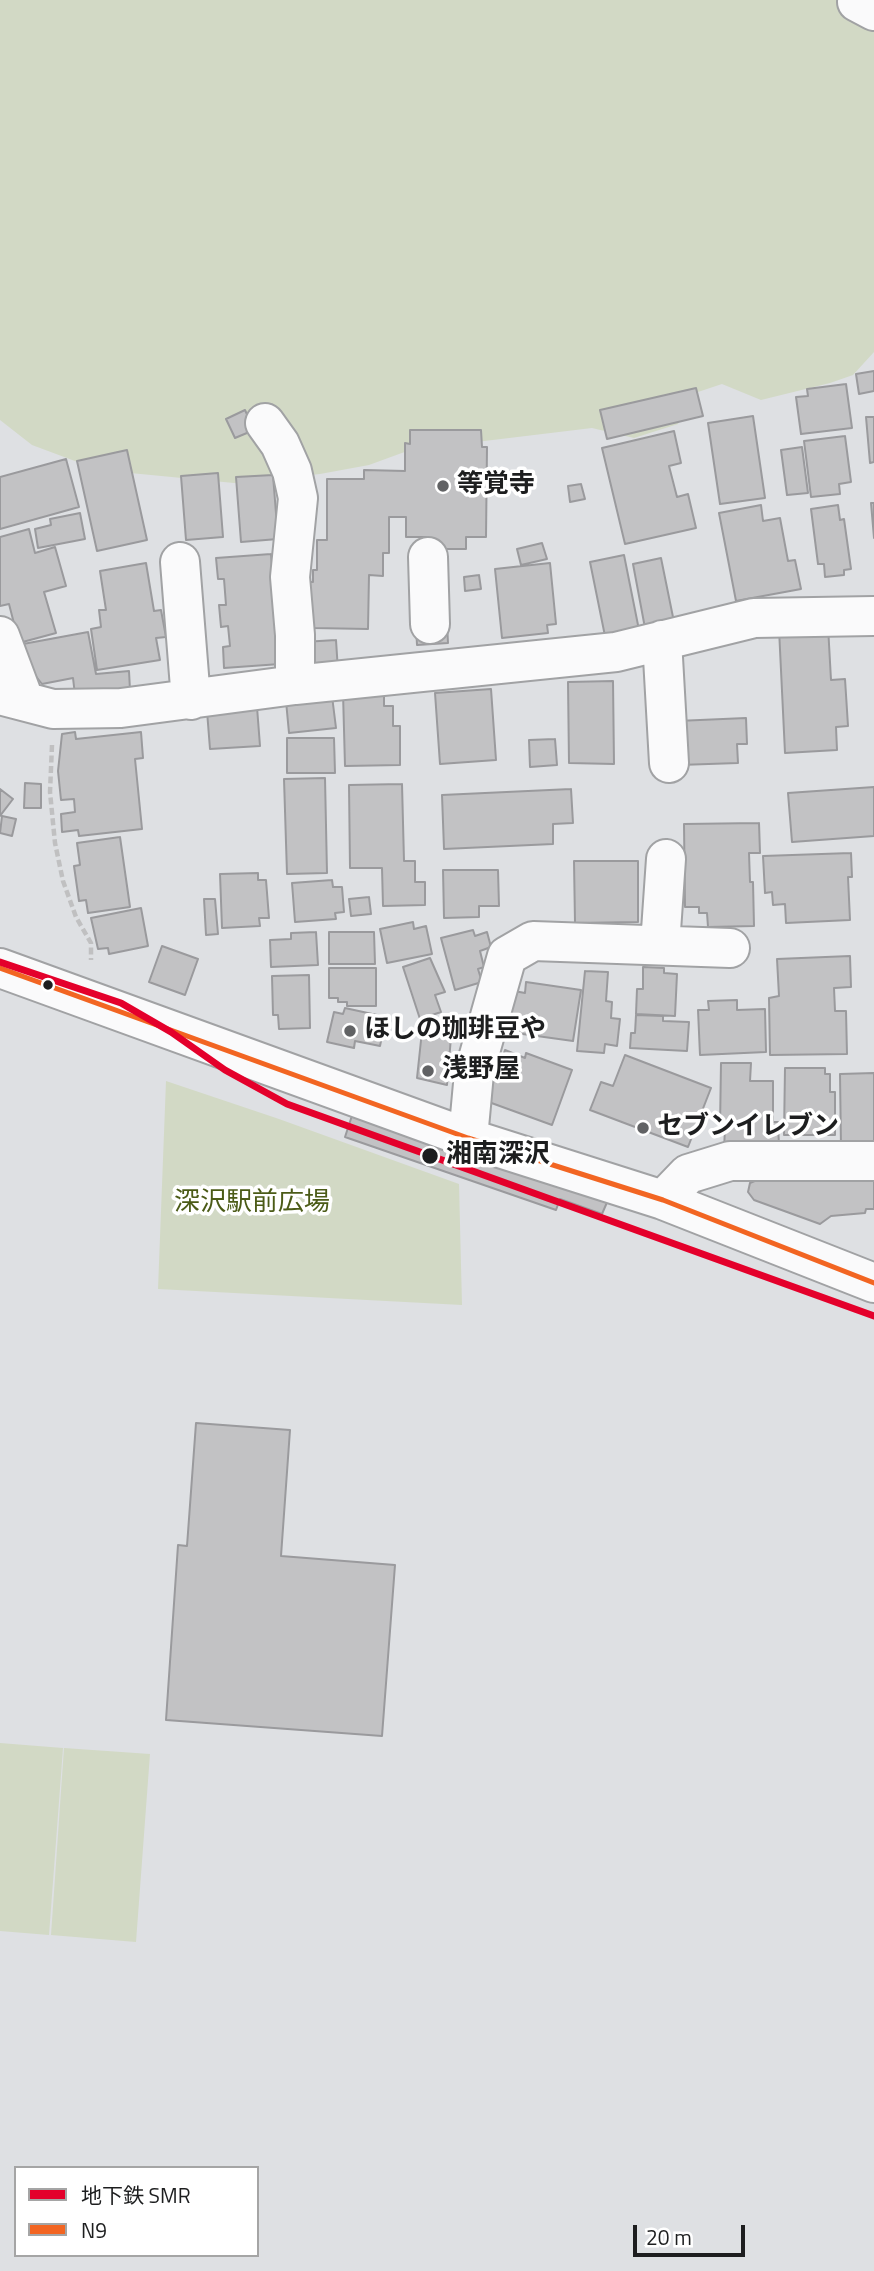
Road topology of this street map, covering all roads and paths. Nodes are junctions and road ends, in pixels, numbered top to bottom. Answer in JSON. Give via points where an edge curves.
{"nodes":[{"id":1,"x":265,"y":423,"type":"dead end"},
{"id":2,"x":428,"y":557,"type":"dead end"},
{"id":3,"x":180,"y":562,"type":"dead end"},
{"id":4,"x":874,"y":616,"type":"edge"},
{"id":5,"x":0,"y":636,"type":"edge"},
{"id":6,"x":662,"y":640,"type":"junction"},
{"id":7,"x":434,"y":647,"type":"junction"},
{"id":8,"x":295,"y":685,"type":"junction"},
{"id":9,"x":191,"y":700,"type":"junction"},
{"id":10,"x":26,"y":702,"type":"edge"},
{"id":11,"x":669,"y":763,"type":"dead end"},
{"id":12,"x":666,"y":859,"type":"dead end"},
{"id":13,"x":660,"y":945,"type":"junction"},
{"id":14,"x":730,"y":948,"type":"dead end"},
{"id":15,"x":0,"y":968,"type":"edge"},
{"id":16,"x":90,"y":1000,"type":"junction"},
{"id":17,"x":468,"y":1138,"type":"junction"},
{"id":18,"x":874,"y":1161,"type":"edge"},
{"id":19,"x":663,"y":1200,"type":"junction"},
{"id":20,"x":874,"y":1283,"type":"edge"}],
"edges":[{"from":1,"to":8,"type":"street","via":[[292,471],[298,498],[290,577]]},
{"from":2,"to":7,"type":"street"},
{"from":3,"to":9,"type":"street"},
{"from":4,"to":6,"type":"street","via":[[754,618]]},
{"from":5,"to":10,"type":"street"},
{"from":6,"to":7,"type":"street","via":[[615,652]]},
{"from":6,"to":11,"type":"street"},
{"from":7,"to":8,"type":"street"},
{"from":8,"to":9,"type":"street"},
{"from":9,"to":10,"type":"street","via":[[121,708]]},
{"from":10,"to":16,"type":"path","via":[[50,792],[55,843],[67,893],[91,943]]},
{"from":12,"to":13,"type":"street"},
{"from":13,"to":14,"type":"street"},
{"from":13,"to":17,"type":"street","via":[[533,941],[507,956],[474,1073]]},
{"from":15,"to":16,"type":"street"},
{"from":16,"to":17,"type":"street"},
{"from":17,"to":19,"type":"street"},
{"from":18,"to":19,"type":"street","via":[[730,1161],[688,1174]]},
{"from":19,"to":20,"type":"street"}]}
